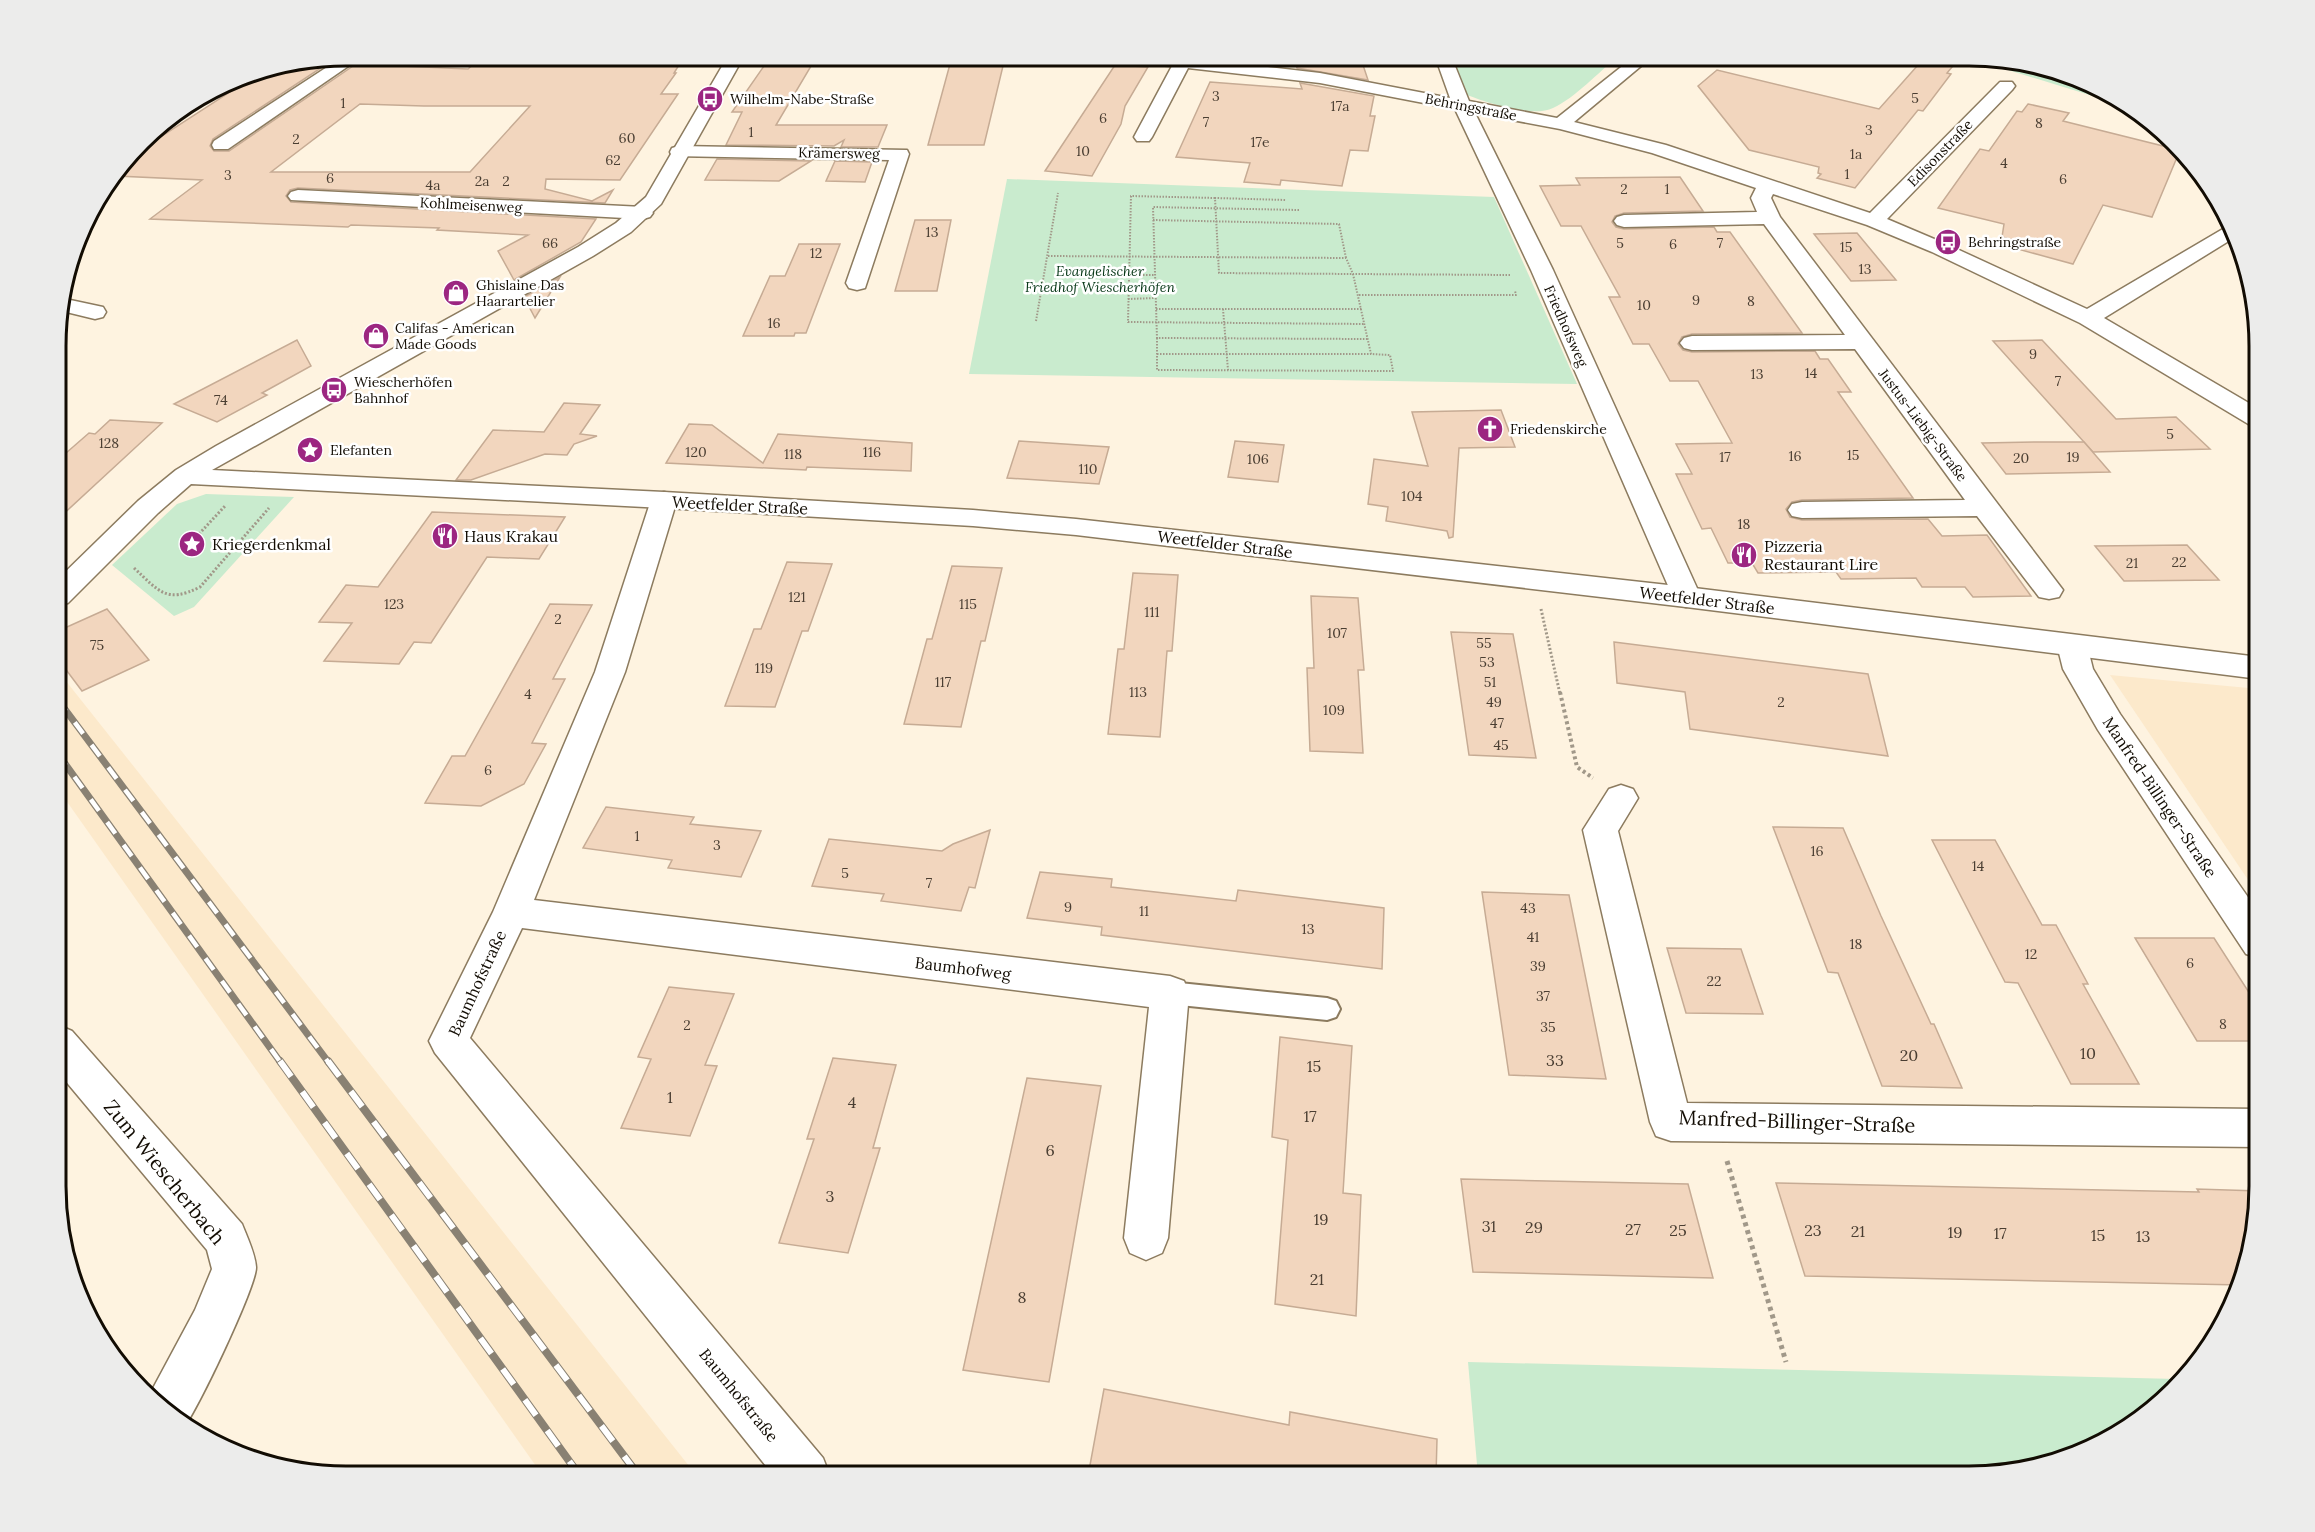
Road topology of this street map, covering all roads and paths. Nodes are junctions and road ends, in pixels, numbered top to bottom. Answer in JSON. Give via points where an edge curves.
{"nodes":[{"id":1,"x":340,"y":66,"type":"edge"},
{"id":2,"x":730,"y":66,"type":"edge"},
{"id":3,"x":1181,"y":66,"type":"edge"},
{"id":4,"x":1279,"y":66,"type":"edge"},
{"id":5,"x":1447,"y":66,"type":"edge"},
{"id":6,"x":1633,"y":66,"type":"edge"},
{"id":7,"x":2006,"y":86,"type":"dead end"},
{"id":8,"x":1462,"y":105,"type":"junction"},
{"id":9,"x":1561,"y":124,"type":"junction"},
{"id":10,"x":1143,"y":137,"type":"dead end"},
{"id":11,"x":221,"y":145,"type":"dead end"},
{"id":12,"x":679,"y":152,"type":"junction"},
{"id":13,"x":1767,"y":184,"type":"junction"},
{"id":14,"x":1058,"y":194,"type":"dead end"},
{"id":15,"x":298,"y":196,"type":"dead end"},
{"id":16,"x":1215,"y":198,"type":"junction"},
{"id":17,"x":1286,"y":200,"type":"dead end"},
{"id":18,"x":1216,"y":208,"type":"junction"},
{"id":19,"x":1299,"y":210,"type":"dead end"},
{"id":20,"x":643,"y":213,"type":"junction"},
{"id":21,"x":1770,"y":218,"type":"junction"},
{"id":22,"x":1153,"y":220,"type":"junction"},
{"id":23,"x":1216,"y":220,"type":"junction"},
{"id":24,"x":1624,"y":221,"type":"dead end"},
{"id":25,"x":1874,"y":221,"type":"junction"},
{"id":26,"x":2226,"y":234,"type":"edge"},
{"id":27,"x":1048,"y":256,"type":"junction"},
{"id":28,"x":1128,"y":256,"type":"junction"},
{"id":29,"x":1154,"y":256,"type":"junction"},
{"id":30,"x":1217,"y":257,"type":"junction"},
{"id":31,"x":1346,"y":258,"type":"junction"},
{"id":32,"x":1542,"y":270,"type":"junction"},
{"id":33,"x":1353,"y":274,"type":"junction"},
{"id":34,"x":1128,"y":275,"type":"junction"},
{"id":35,"x":1155,"y":275,"type":"junction"},
{"id":36,"x":1509,"y":275,"type":"junction"},
{"id":37,"x":857,"y":283,"type":"dead end"},
{"id":38,"x":1359,"y":295,"type":"junction"},
{"id":39,"x":1155,"y":298,"type":"junction"},
{"id":40,"x":1128,"y":299,"type":"junction"},
{"id":41,"x":68,"y":306,"type":"edge"},
{"id":42,"x":1156,"y":309,"type":"junction"},
{"id":43,"x":1223,"y":309,"type":"junction"},
{"id":44,"x":1362,"y":309,"type":"junction"},
{"id":45,"x":95,"y":312,"type":"dead end"},
{"id":46,"x":2088,"y":318,"type":"junction"},
{"id":47,"x":1036,"y":321,"type":"dead end"},
{"id":48,"x":1156,"y":323,"type":"junction"},
{"id":49,"x":1224,"y":323,"type":"junction"},
{"id":50,"x":1365,"y":324,"type":"junction"},
{"id":51,"x":1157,"y":338,"type":"junction"},
{"id":52,"x":1225,"y":339,"type":"junction"},
{"id":53,"x":1368,"y":339,"type":"junction"},
{"id":54,"x":1862,"y":342,"type":"junction"},
{"id":55,"x":1692,"y":343,"type":"dead end"},
{"id":56,"x":1157,"y":354,"type":"junction"},
{"id":57,"x":1371,"y":354,"type":"junction"},
{"id":58,"x":1226,"y":355,"type":"junction"},
{"id":59,"x":1228,"y":370,"type":"junction"},
{"id":60,"x":2249,"y":414,"type":"edge"},
{"id":61,"x":185,"y":476,"type":"junction"},
{"id":62,"x":291,"y":483,"type":"junction"},
{"id":63,"x":664,"y":500,"type":"junction"},
{"id":64,"x":1985,"y":508,"type":"junction"},
{"id":65,"x":1802,"y":510,"type":"dead end"},
{"id":66,"x":110,"y":547,"type":"junction"},
{"id":67,"x":1534,"y":579,"type":"junction"},
{"id":68,"x":66,"y":588,"type":"edge"},
{"id":69,"x":2049,"y":590,"type":"dead end"},
{"id":70,"x":1686,"y":597,"type":"junction"},
{"id":71,"x":2072,"y":645,"type":"junction"},
{"id":72,"x":2249,"y":667,"type":"edge"},
{"id":73,"x":1621,"y":798,"type":"joint"},
{"id":74,"x":511,"y":912,"type":"junction"},
{"id":75,"x":2249,"y":928,"type":"edge"},
{"id":76,"x":1170,"y":993,"type":"junction"},
{"id":77,"x":1327,"y":1009,"type":"dead end"},
{"id":78,"x":66,"y":1052,"type":"edge"},
{"id":79,"x":1715,"y":1123,"type":"junction"},
{"id":80,"x":2249,"y":1128,"type":"edge"},
{"id":81,"x":1146,"y":1239,"type":"dead end"},
{"id":82,"x":1786,"y":1362,"type":"dead end"},
{"id":83,"x":171,"y":1404,"type":"edge"},
{"id":84,"x":798,"y":1466,"type":"edge"}],
"edges":[{"from":1,"to":11,"type":"street"},
{"from":2,"to":12,"type":"street"},
{"from":3,"to":10,"type":"street"},
{"from":4,"to":8,"type":"street","name":"Behringstraße"},
{"from":5,"to":8,"type":"street","name":"Friedhofsweg"},
{"from":6,"to":9,"type":"street"},
{"from":7,"to":25,"type":"street","name":"Edisonstraße"},
{"from":8,"to":9,"type":"street","name":"Behringstraße"},
{"from":8,"to":32,"type":"street","name":"Friedhofsweg"},
{"from":9,"to":13,"type":"street","name":"Behringstraße","via":[[1659,149]]},
{"from":12,"to":20,"type":"street"},
{"from":12,"to":37,"type":"street","name":"Krämersweg","via":[[900,154]]},
{"from":13,"to":21,"type":"street","name":"Justus-Liebig-Straße","via":[[1761,198]]},
{"from":13,"to":25,"type":"street","name":"Behringstraße"},
{"from":14,"to":27,"type":"path"},
{"from":15,"to":20,"type":"street","name":"Kohlmeisenweg"},
{"from":16,"to":17,"type":"path"},
{"from":16,"to":18,"type":"path"},
{"from":16,"to":28,"type":"path","via":[[1131,196]]},
{"from":18,"to":19,"type":"path"},
{"from":18,"to":22,"type":"path","via":[[1153,207]]},
{"from":18,"to":23,"type":"path"},
{"from":20,"to":61,"type":"street","via":[[624,228]]},
{"from":21,"to":24,"type":"street"},
{"from":21,"to":54,"type":"street","name":"Justus-Liebig-Straße"},
{"from":22,"to":23,"type":"path"},
{"from":22,"to":29,"type":"path"},
{"from":23,"to":30,"type":"path"},
{"from":23,"to":31,"type":"path","via":[[1340,224]]},
{"from":25,"to":46,"type":"street","name":"Behringstraße"},
{"from":26,"to":46,"type":"street"},
{"from":27,"to":28,"type":"path"},
{"from":27,"to":47,"type":"path"},
{"from":28,"to":29,"type":"path"},
{"from":28,"to":34,"type":"path"},
{"from":29,"to":30,"type":"path"},
{"from":29,"to":35,"type":"path"},
{"from":30,"to":31,"type":"path"},
{"from":30,"to":33,"type":"path","via":[[1219,273]]},
{"from":31,"to":33,"type":"path"},
{"from":32,"to":36,"type":"path"},
{"from":32,"to":70,"type":"street","name":"Friedhofsweg"},
{"from":33,"to":36,"type":"path"},
{"from":33,"to":38,"type":"path"},
{"from":34,"to":35,"type":"path"},
{"from":34,"to":40,"type":"path"},
{"from":35,"to":39,"type":"path"},
{"from":36,"to":38,"type":"path","via":[[1516,295]]},
{"from":38,"to":44,"type":"path"},
{"from":39,"to":40,"type":"path"},
{"from":39,"to":42,"type":"path"},
{"from":40,"to":48,"type":"path","via":[[1128,322]]},
{"from":41,"to":45,"type":"street"},
{"from":42,"to":43,"type":"path"},
{"from":42,"to":48,"type":"path"},
{"from":43,"to":44,"type":"path"},
{"from":43,"to":49,"type":"path"},
{"from":44,"to":50,"type":"path"},
{"from":46,"to":60,"type":"street","name":"Behringstraße"},
{"from":48,"to":49,"type":"path"},
{"from":48,"to":51,"type":"path"},
{"from":49,"to":50,"type":"path"},
{"from":49,"to":52,"type":"path"},
{"from":50,"to":53,"type":"path"},
{"from":51,"to":52,"type":"path"},
{"from":51,"to":56,"type":"path"},
{"from":52,"to":53,"type":"path"},
{"from":52,"to":58,"type":"path"},
{"from":53,"to":57,"type":"path"},
{"from":54,"to":55,"type":"street"},
{"from":54,"to":64,"type":"street","name":"Justus-Liebig-Straße"},
{"from":56,"to":58,"type":"path"},
{"from":56,"to":59,"type":"path","via":[[1157,370]]},
{"from":57,"to":58,"type":"path"},
{"from":57,"to":59,"type":"path","via":[[1390,355],[1393,371]]},
{"from":58,"to":59,"type":"path"},
{"from":61,"to":62,"type":"street","name":"Weetfelder Straße"},
{"from":61,"to":66,"type":"street"},
{"from":62,"to":63,"type":"street","name":"Weetfelder Straße"},
{"from":62,"to":66,"type":"path","via":[[200,587],[185,596],[167,597]]},
{"from":63,"to":67,"type":"street","name":"Weetfelder Straße","via":[[1076,527]]},
{"from":63,"to":74,"type":"street","name":"Baumhofstraße","via":[[610,672]]},
{"from":64,"to":65,"type":"street","name":"Justus-Liebig-Straße"},
{"from":64,"to":69,"type":"street","name":"Justus-Liebig-Straße"},
{"from":66,"to":68,"type":"street"},
{"from":67,"to":70,"type":"street","name":"Weetfelder Straße"},
{"from":67,"to":73,"type":"path","via":[[1577,767]]},
{"from":70,"to":71,"type":"street","name":"Weetfelder Straße"},
{"from":71,"to":72,"type":"street","name":"Weetfelder Straße"},
{"from":71,"to":75,"type":"street","name":"Manfred-Billinger-Straße","via":[[2078,669],[2109,722]]},
{"from":73,"to":79,"type":"street","name":"Manfred-Billinger-Straße","via":[[1600,830],[1671,1122]]},
{"from":74,"to":76,"type":"street","name":"Baumhofweg"},
{"from":74,"to":84,"type":"street","name":"Baumhofstraße","via":[[449,1041]]},
{"from":76,"to":77,"type":"lane"},
{"from":76,"to":81,"type":"street"},
{"from":78,"to":83,"type":"street","name":"Zum Wiescherbach","via":[[226,1239],[234,1269],[213,1324]]},
{"from":79,"to":80,"type":"street","name":"Manfred-Billinger-Straße"},
{"from":79,"to":82,"type":"path"}]}
